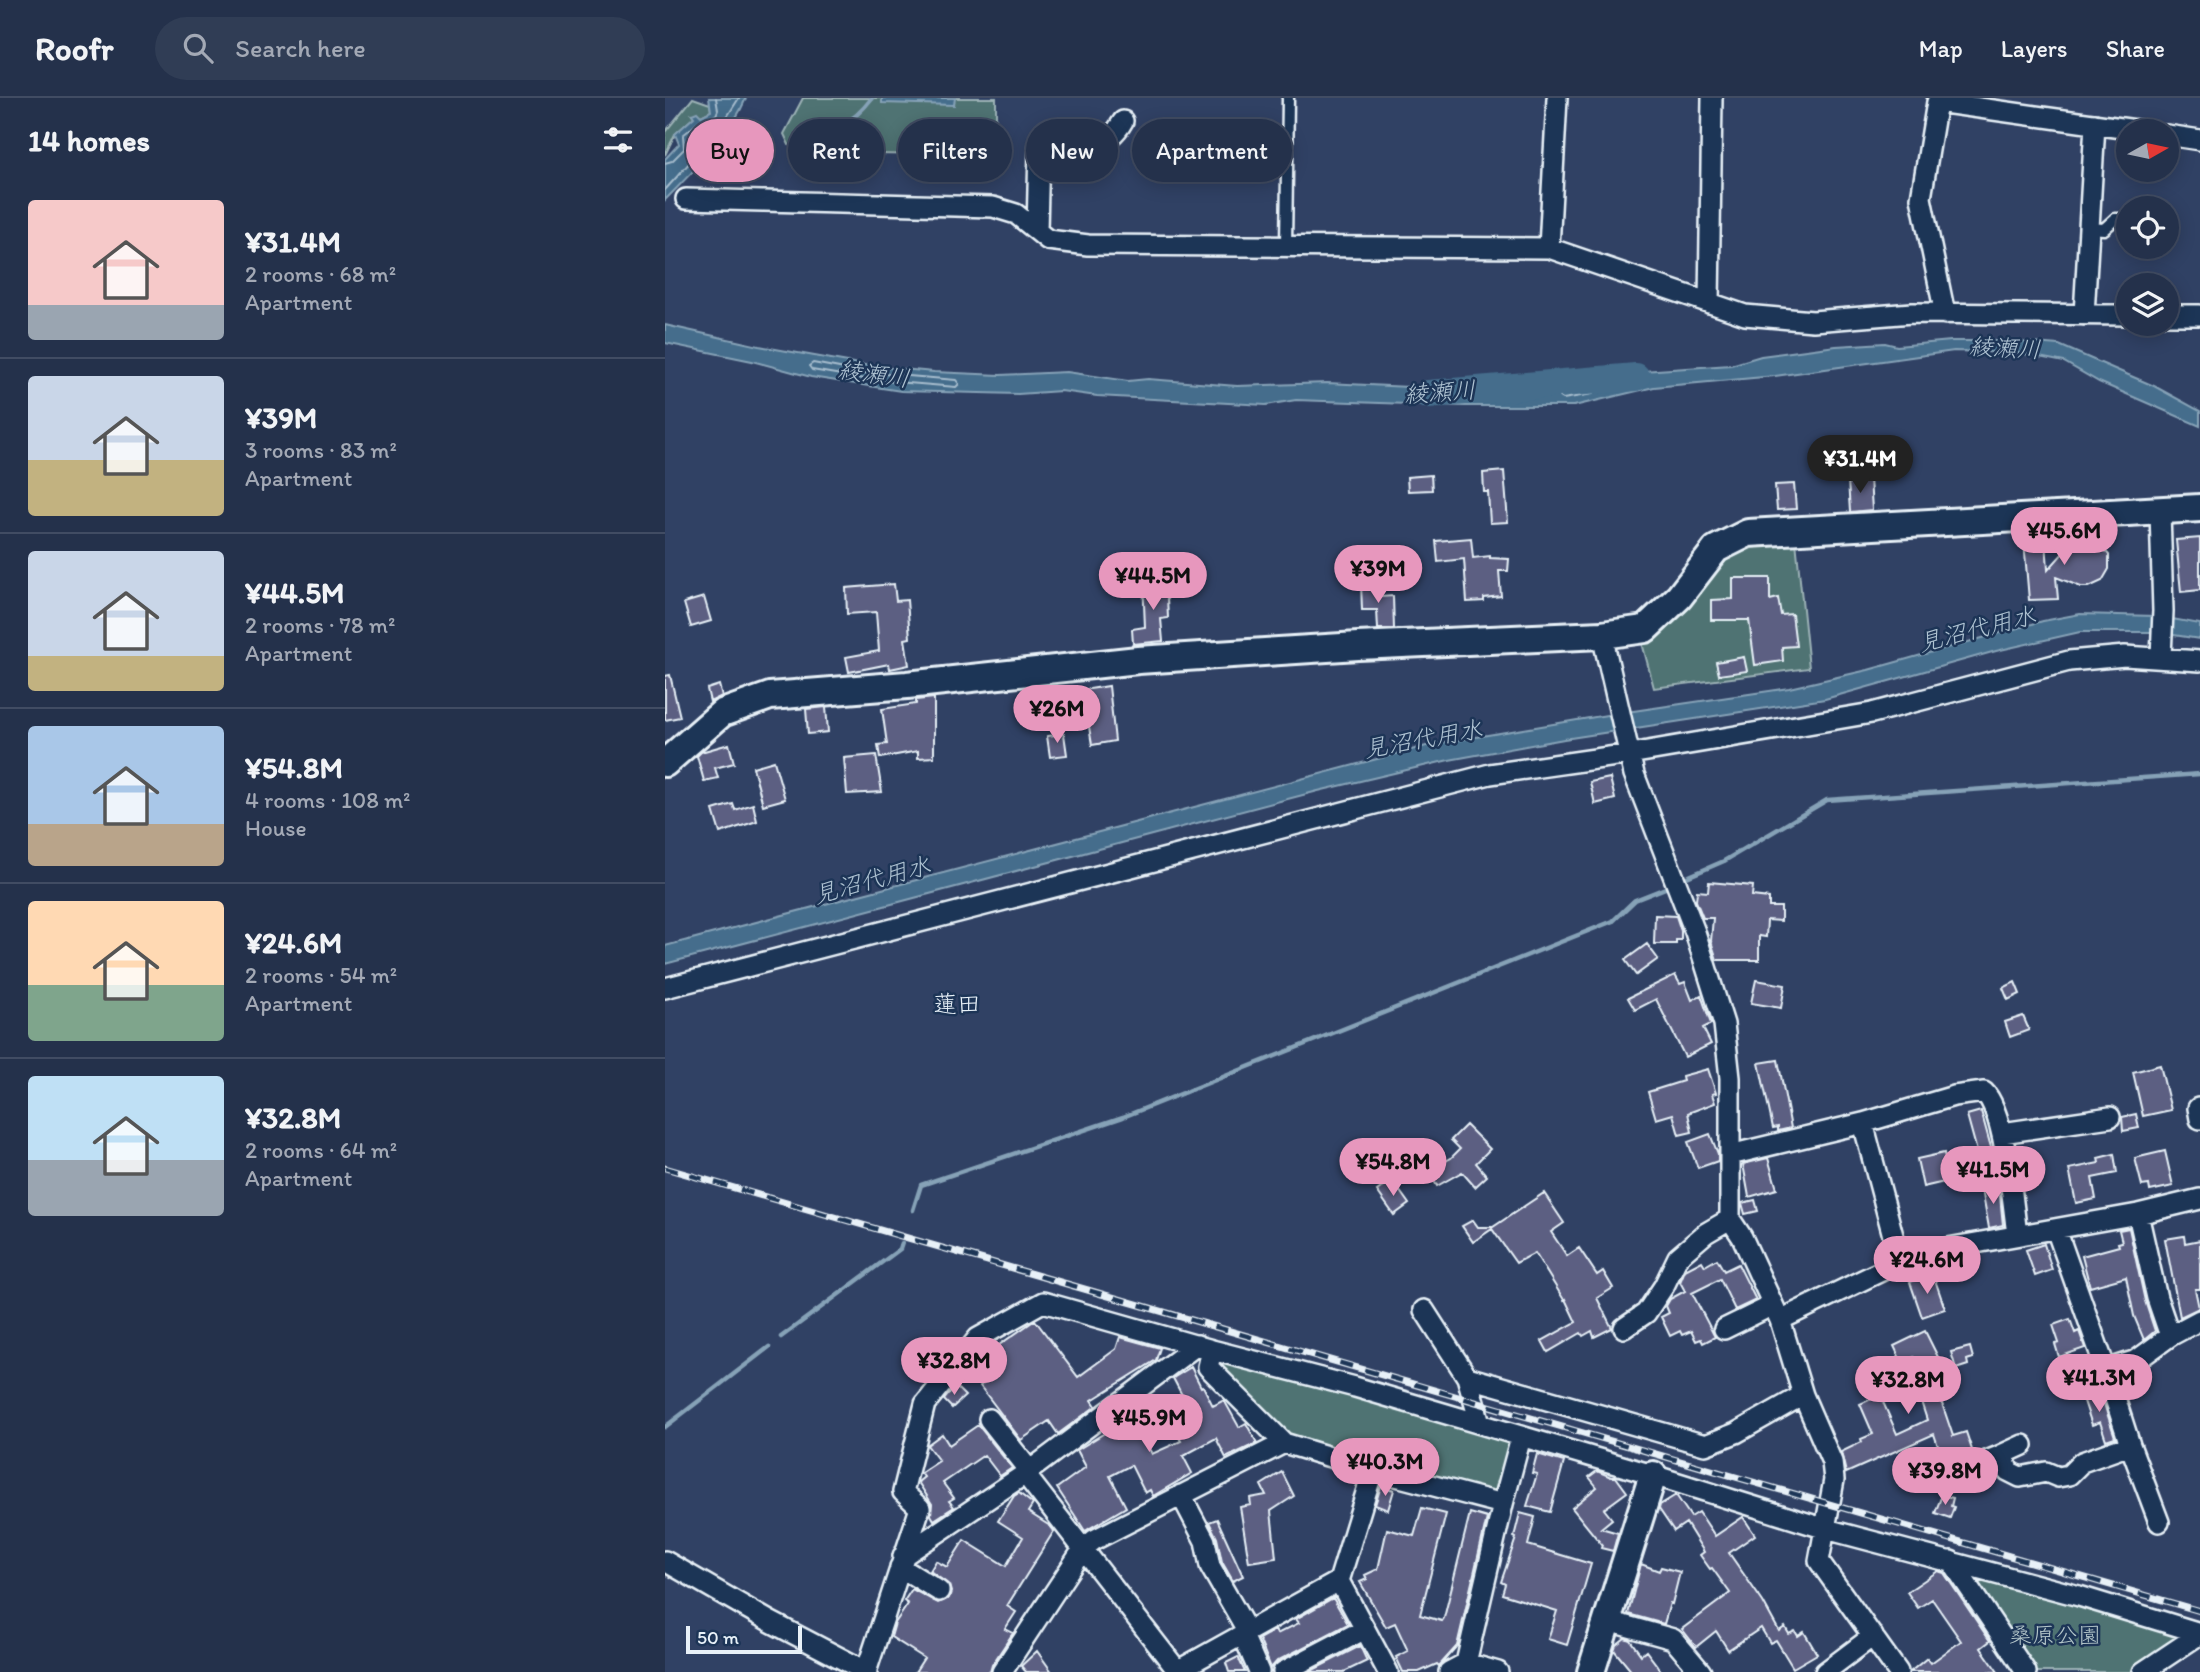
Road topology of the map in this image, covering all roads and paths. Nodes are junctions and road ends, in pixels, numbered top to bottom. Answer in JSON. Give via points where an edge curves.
{"nodes":[{"id":1,"x":1288,"y":98,"type":"edge"},
{"id":2,"x":1557,"y":98,"type":"edge"},
{"id":3,"x":1712,"y":98,"type":"edge"},
{"id":4,"x":2002,"y":105,"type":"edge"},
{"id":5,"x":1123,"y":121,"type":"dead end"},
{"id":6,"x":2095,"y":124,"type":"junction"},
{"id":7,"x":2116,"y":127,"type":"edge"},
{"id":8,"x":2179,"y":137,"type":"edge"},
{"id":9,"x":2200,"y":140,"type":"edge"},
{"id":10,"x":686,"y":199,"type":"dead end"},
{"id":11,"x":2116,"y":219,"type":"edge"},
{"id":12,"x":2088,"y":228,"type":"junction"},
{"id":13,"x":1037,"y":231,"type":"junction"},
{"id":14,"x":1286,"y":246,"type":"junction"},
{"id":15,"x":1549,"y":248,"type":"junction"},
{"id":16,"x":1709,"y":303,"type":"junction"},
{"id":17,"x":1945,"y":314,"type":"junction"},
{"id":18,"x":2084,"y":315,"type":"junction"},
{"id":19,"x":2116,"y":315,"type":"edge"},
{"id":20,"x":2179,"y":315,"type":"edge"},
{"id":21,"x":2200,"y":315,"type":"edge"},
{"id":22,"x":2200,"y":508,"type":"edge"},
{"id":23,"x":2160,"y":511,"type":"junction"},
{"id":24,"x":1602,"y":635,"type":"junction"},
{"id":25,"x":2161,"y":649,"type":"junction"},
{"id":26,"x":2200,"y":661,"type":"edge"},
{"id":27,"x":1627,"y":745,"type":"junction"},
{"id":28,"x":665,"y":763,"type":"edge"},
{"id":29,"x":665,"y":988,"type":"edge"},
{"id":30,"x":2110,"y":1117,"type":"dead end"},
{"id":31,"x":1863,"y":1123,"type":"junction"},
{"id":32,"x":2002,"y":1133,"type":"junction"},
{"id":33,"x":1730,"y":1155,"type":"junction"},
{"id":34,"x":2200,"y":1199,"type":"edge"},
{"id":35,"x":2138,"y":1214,"type":"junction"},
{"id":36,"x":1731,"y":1219,"type":"junction"},
{"id":37,"x":2056,"y":1229,"type":"junction"},
{"id":38,"x":2017,"y":1236,"type":"junction"},
{"id":39,"x":1900,"y":1262,"type":"junction"},
{"id":40,"x":1424,"y":1310,"type":"dead end"},
{"id":41,"x":1777,"y":1312,"type":"junction"},
{"id":42,"x":2200,"y":1320,"type":"edge"},
{"id":43,"x":1624,"y":1328,"type":"dead end"},
{"id":44,"x":1724,"y":1329,"type":"dead end"},
{"id":45,"x":2170,"y":1336,"type":"junction"},
{"id":46,"x":1204,"y":1348,"type":"junction"},
{"id":47,"x":2106,"y":1370,"type":"junction"},
{"id":48,"x":1467,"y":1377,"type":"junction"},
{"id":49,"x":1803,"y":1395,"type":"junction"},
{"id":50,"x":989,"y":1419,"type":"dead end"},
{"id":51,"x":1480,"y":1423,"type":"junction"},
{"id":52,"x":1521,"y":1437,"type":"junction"},
{"id":53,"x":1284,"y":1443,"type":"junction"},
{"id":54,"x":2023,"y":1445,"type":"dead end"},
{"id":55,"x":2130,"y":1445,"type":"junction"},
{"id":56,"x":1999,"y":1456,"type":"junction"},
{"id":57,"x":1373,"y":1470,"type":"junction"},
{"id":58,"x":1028,"y":1472,"type":"junction"},
{"id":59,"x":1653,"y":1475,"type":"junction"},
{"id":60,"x":1947,"y":1482,"type":"dead end"},
{"id":61,"x":1181,"y":1495,"type":"junction"},
{"id":62,"x":1503,"y":1504,"type":"junction"},
{"id":63,"x":2159,"y":1522,"type":"dead end"},
{"id":64,"x":1826,"y":1529,"type":"junction"},
{"id":65,"x":1083,"y":1549,"type":"junction"},
{"id":66,"x":1951,"y":1560,"type":"junction"},
{"id":67,"x":665,"y":1561,"type":"edge"},
{"id":68,"x":902,"y":1561,"type":"junction"},
{"id":69,"x":1339,"y":1581,"type":"junction"},
{"id":70,"x":939,"y":1591,"type":"dead end"},
{"id":71,"x":1608,"y":1621,"type":"junction"},
{"id":72,"x":1365,"y":1629,"type":"junction"},
{"id":73,"x":1245,"y":1633,"type":"junction"},
{"id":74,"x":2200,"y":1634,"type":"edge"},
{"id":75,"x":1873,"y":1636,"type":"junction"},
{"id":76,"x":1457,"y":1667,"type":"edge"},
{"id":77,"x":2021,"y":1670,"type":"edge"},
{"id":78,"x":1176,"y":1671,"type":"edge"},
{"id":79,"x":866,"y":1672,"type":"edge"},
{"id":80,"x":1003,"y":1672,"type":"edge"},
{"id":81,"x":1259,"y":1672,"type":"edge"},
{"id":82,"x":1283,"y":1672,"type":"edge"},
{"id":83,"x":1388,"y":1672,"type":"edge"},
{"id":84,"x":1498,"y":1672,"type":"edge"},
{"id":85,"x":1591,"y":1672,"type":"edge"},
{"id":86,"x":1700,"y":1672,"type":"edge"},
{"id":87,"x":1825,"y":1672,"type":"edge"},
{"id":88,"x":1898,"y":1672,"type":"edge"},
{"id":89,"x":2143,"y":1672,"type":"edge"}],
"edges":[{"from":1,"to":14,"type":"lane"},
{"from":2,"to":15,"type":"street"},
{"from":3,"to":16,"type":"street"},
{"from":4,"to":6,"type":"street"},
{"from":4,"to":17,"type":"street","via":[[1937,102],[1921,198]]},
{"from":5,"to":13,"type":"street","via":[[1118,131],[1092,148],[1039,148]]},
{"from":6,"to":7,"type":"street"},
{"from":6,"to":12,"type":"street"},
{"from":8,"to":9,"type":"street"},
{"from":10,"to":13,"type":"street","via":[[993,207],[1016,214]]},
{"from":11,"to":12,"type":"lane","via":[[2103,229]]},
{"from":12,"to":18,"type":"street"},
{"from":13,"to":14,"type":"street","via":[[1048,240],[1089,244]]},
{"from":14,"to":15,"type":"street"},
{"from":15,"to":16,"type":"street"},
{"from":16,"to":17,"type":"street","via":[[1745,315],[1813,321]]},
{"from":17,"to":18,"type":"street"},
{"from":18,"to":19,"type":"street"},
{"from":20,"to":21,"type":"street"},
{"from":22,"to":23,"type":"street"},
{"from":23,"to":24,"type":"street","via":[[1748,533],[1716,549],[1679,597],[1645,629]]},
{"from":23,"to":25,"type":"street"},
{"from":24,"to":27,"type":"street"},
{"from":24,"to":28,"type":"street","via":[[1138,660],[770,696],[722,713]]},
{"from":25,"to":26,"type":"street"},
{"from":25,"to":27,"type":"street","via":[[2069,661],[1872,713]]},
{"from":27,"to":29,"type":"street","via":[[1448,783]]},
{"from":27,"to":33,"type":"street","via":[[1724,1024],[1730,1078]]},
{"from":30,"to":32,"type":"street"},
{"from":31,"to":32,"type":"street","via":[[1984,1092]]},
{"from":31,"to":33,"type":"street"},
{"from":31,"to":39,"type":"street"},
{"from":32,"to":38,"type":"street"},
{"from":33,"to":36,"type":"street"},
{"from":34,"to":35,"type":"street"},
{"from":35,"to":37,"type":"street"},
{"from":35,"to":45,"type":"street"},
{"from":36,"to":41,"type":"street"},
{"from":36,"to":43,"type":"street","via":[[1678,1257],[1646,1313]]},
{"from":37,"to":38,"type":"street"},
{"from":37,"to":47,"type":"street"},
{"from":38,"to":39,"type":"street"},
{"from":39,"to":41,"type":"street"},
{"from":40,"to":48,"type":"street"},
{"from":41,"to":44,"type":"street"},
{"from":41,"to":49,"type":"street"},
{"from":42,"to":45,"type":"street"},
{"from":45,"to":47,"type":"street","via":[[2137,1360]]},
{"from":46,"to":51,"type":"street"},
{"from":46,"to":53,"type":"street","via":[[1209,1367]]},
{"from":46,"to":58,"type":"street"},
{"from":46,"to":68,"type":"street","via":[[1043,1302],[978,1338],[925,1404],[903,1492],[920,1508]]},
{"from":47,"to":55,"type":"street"},
{"from":48,"to":49,"type":"street","via":[[1705,1445]]},
{"from":48,"to":51,"type":"street"},
{"from":49,"to":64,"type":"street","via":[[1832,1462],[1834,1479]]},
{"from":50,"to":58,"type":"street"},
{"from":51,"to":52,"type":"street"},
{"from":52,"to":59,"type":"street"},
{"from":52,"to":62,"type":"street"},
{"from":53,"to":57,"type":"street"},
{"from":53,"to":61,"type":"street"},
{"from":54,"to":56,"type":"street"},
{"from":55,"to":56,"type":"street","via":[[2082,1462],[2069,1475],[2057,1477],[2046,1472],[2020,1477],[2008,1472]]},
{"from":55,"to":63,"type":"street"},
{"from":56,"to":60,"type":"street","via":[[1954,1474]]},
{"from":57,"to":62,"type":"street"},
{"from":57,"to":69,"type":"street"},
{"from":58,"to":65,"type":"street"},
{"from":58,"to":68,"type":"street"},
{"from":59,"to":64,"type":"street"},
{"from":59,"to":71,"type":"street"},
{"from":61,"to":65,"type":"street"},
{"from":61,"to":73,"type":"street","via":[[1205,1541],[1210,1566]]},
{"from":62,"to":76,"type":"street"},
{"from":64,"to":66,"type":"street"},
{"from":64,"to":75,"type":"street","via":[[1819,1561]]},
{"from":65,"to":78,"type":"street"},
{"from":65,"to":80,"type":"street"},
{"from":66,"to":74,"type":"street"},
{"from":66,"to":77,"type":"street"},
{"from":67,"to":79,"type":"street"},
{"from":68,"to":70,"type":"street"},
{"from":68,"to":79,"type":"street"},
{"from":69,"to":72,"type":"street"},
{"from":69,"to":73,"type":"street"},
{"from":71,"to":85,"type":"street"},
{"from":71,"to":86,"type":"street","via":[[1673,1639]]},
{"from":72,"to":82,"type":"street"},
{"from":72,"to":83,"type":"street"},
{"from":73,"to":78,"type":"street"},
{"from":73,"to":81,"type":"street"},
{"from":74,"to":89,"type":"street"},
{"from":75,"to":87,"type":"street"},
{"from":75,"to":88,"type":"street"},
{"from":76,"to":84,"type":"street"}]}
